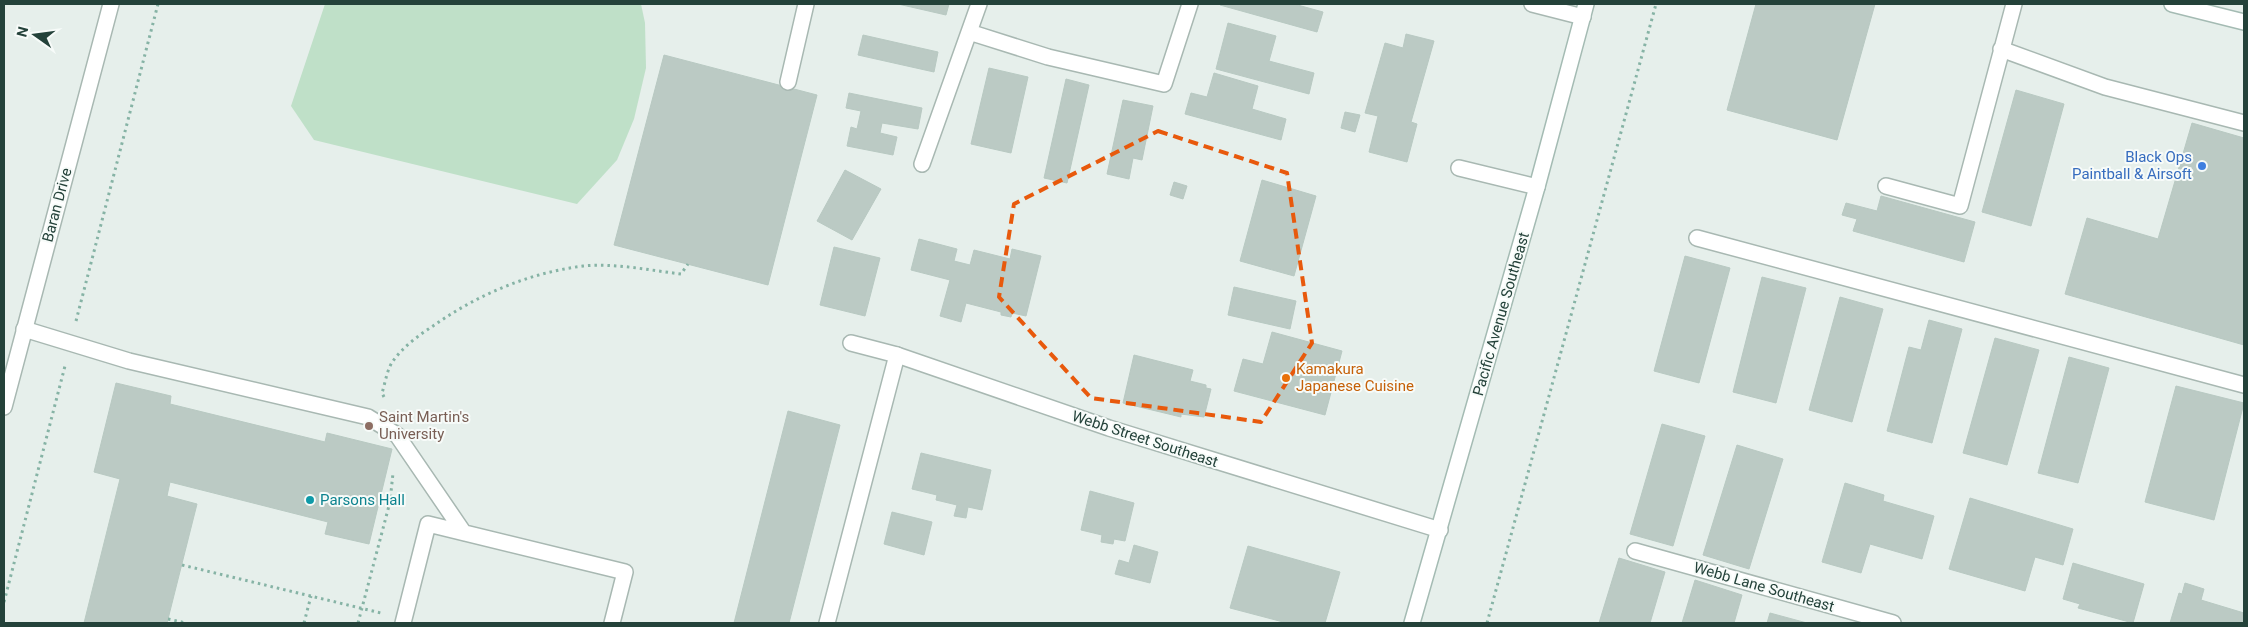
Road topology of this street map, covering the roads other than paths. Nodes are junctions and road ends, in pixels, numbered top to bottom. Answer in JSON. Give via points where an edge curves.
{"nodes":[{"id":1,"x":111,"y":4,"type":"edge"},
{"id":2,"x":806,"y":4,"type":"edge"},
{"id":3,"x":979,"y":4,"type":"edge"},
{"id":4,"x":1190,"y":4,"type":"edge"},
{"id":5,"x":1532,"y":4,"type":"edge"},
{"id":6,"x":2014,"y":4,"type":"edge"},
{"id":7,"x":2172,"y":4,"type":"edge"},
{"id":8,"x":1584,"y":10,"type":"edge"},
{"id":9,"x":2244,"y":22,"type":"edge"},
{"id":10,"x":969,"y":32,"type":"junction"},
{"id":11,"x":2001,"y":49,"type":"junction"},
{"id":12,"x":788,"y":82,"type":"dead end"},
{"id":13,"x":2244,"y":123,"type":"edge"},
{"id":14,"x":922,"y":164,"type":"dead end"},
{"id":15,"x":1459,"y":168,"type":"dead end"},
{"id":16,"x":1537,"y":186,"type":"junction"},
{"id":17,"x":1886,"y":186,"type":"dead end"},
{"id":18,"x":1697,"y":238,"type":"dead end"},
{"id":19,"x":24,"y":329,"type":"junction"},
{"id":20,"x":851,"y":343,"type":"dead end"},
{"id":21,"x":897,"y":355,"type":"junction"},
{"id":22,"x":8,"y":374,"type":"edge"},
{"id":23,"x":2244,"y":385,"type":"edge"},
{"id":24,"x":4,"y":407,"type":"edge"},
{"id":25,"x":1440,"y":530,"type":"junction"},
{"id":26,"x":464,"y":533,"type":"junction"},
{"id":27,"x":1635,"y":551,"type":"dead end"},
{"id":28,"x":403,"y":621,"type":"edge"},
{"id":29,"x":612,"y":623,"type":"edge"},
{"id":30,"x":827,"y":623,"type":"edge"},
{"id":31,"x":1412,"y":623,"type":"edge"},
{"id":32,"x":1893,"y":623,"type":"edge"}],
"edges":[{"from":1,"to":19,"type":"street","name":"Baran Drive"},
{"from":2,"to":12,"type":"street"},
{"from":3,"to":10,"type":"street"},
{"from":4,"to":10,"type":"street","via":[[1164,84],[1048,57]]},
{"from":5,"to":8,"type":"street"},
{"from":6,"to":11,"type":"street"},
{"from":7,"to":9,"type":"street"},
{"from":8,"to":16,"type":"street","name":"Pacific Avenue Southeast"},
{"from":10,"to":14,"type":"street"},
{"from":11,"to":13,"type":"street","via":[[2105,87]]},
{"from":11,"to":17,"type":"street","via":[[1960,206]]},
{"from":15,"to":16,"type":"street"},
{"from":16,"to":25,"type":"street","name":"Pacific Avenue Southeast"},
{"from":18,"to":23,"type":"street"},
{"from":19,"to":22,"type":"street","name":"Baran Drive"},
{"from":19,"to":26,"type":"street","via":[[129,361],[368,417],[397,434]]},
{"from":20,"to":21,"type":"street","name":"Webb Street Southeast"},
{"from":21,"to":25,"type":"street","name":"Webb Street Southeast","via":[[1109,428]]},
{"from":21,"to":30,"type":"street"},
{"from":22,"to":24,"type":"street","name":"Baran Drive"},
{"from":25,"to":31,"type":"street","name":"Pacific Avenue Southeast"},
{"from":26,"to":28,"type":"street","via":[[428,524]]},
{"from":26,"to":29,"type":"street","via":[[625,572]]},
{"from":27,"to":32,"type":"street","name":"Webb Lane Southeast"}]}
